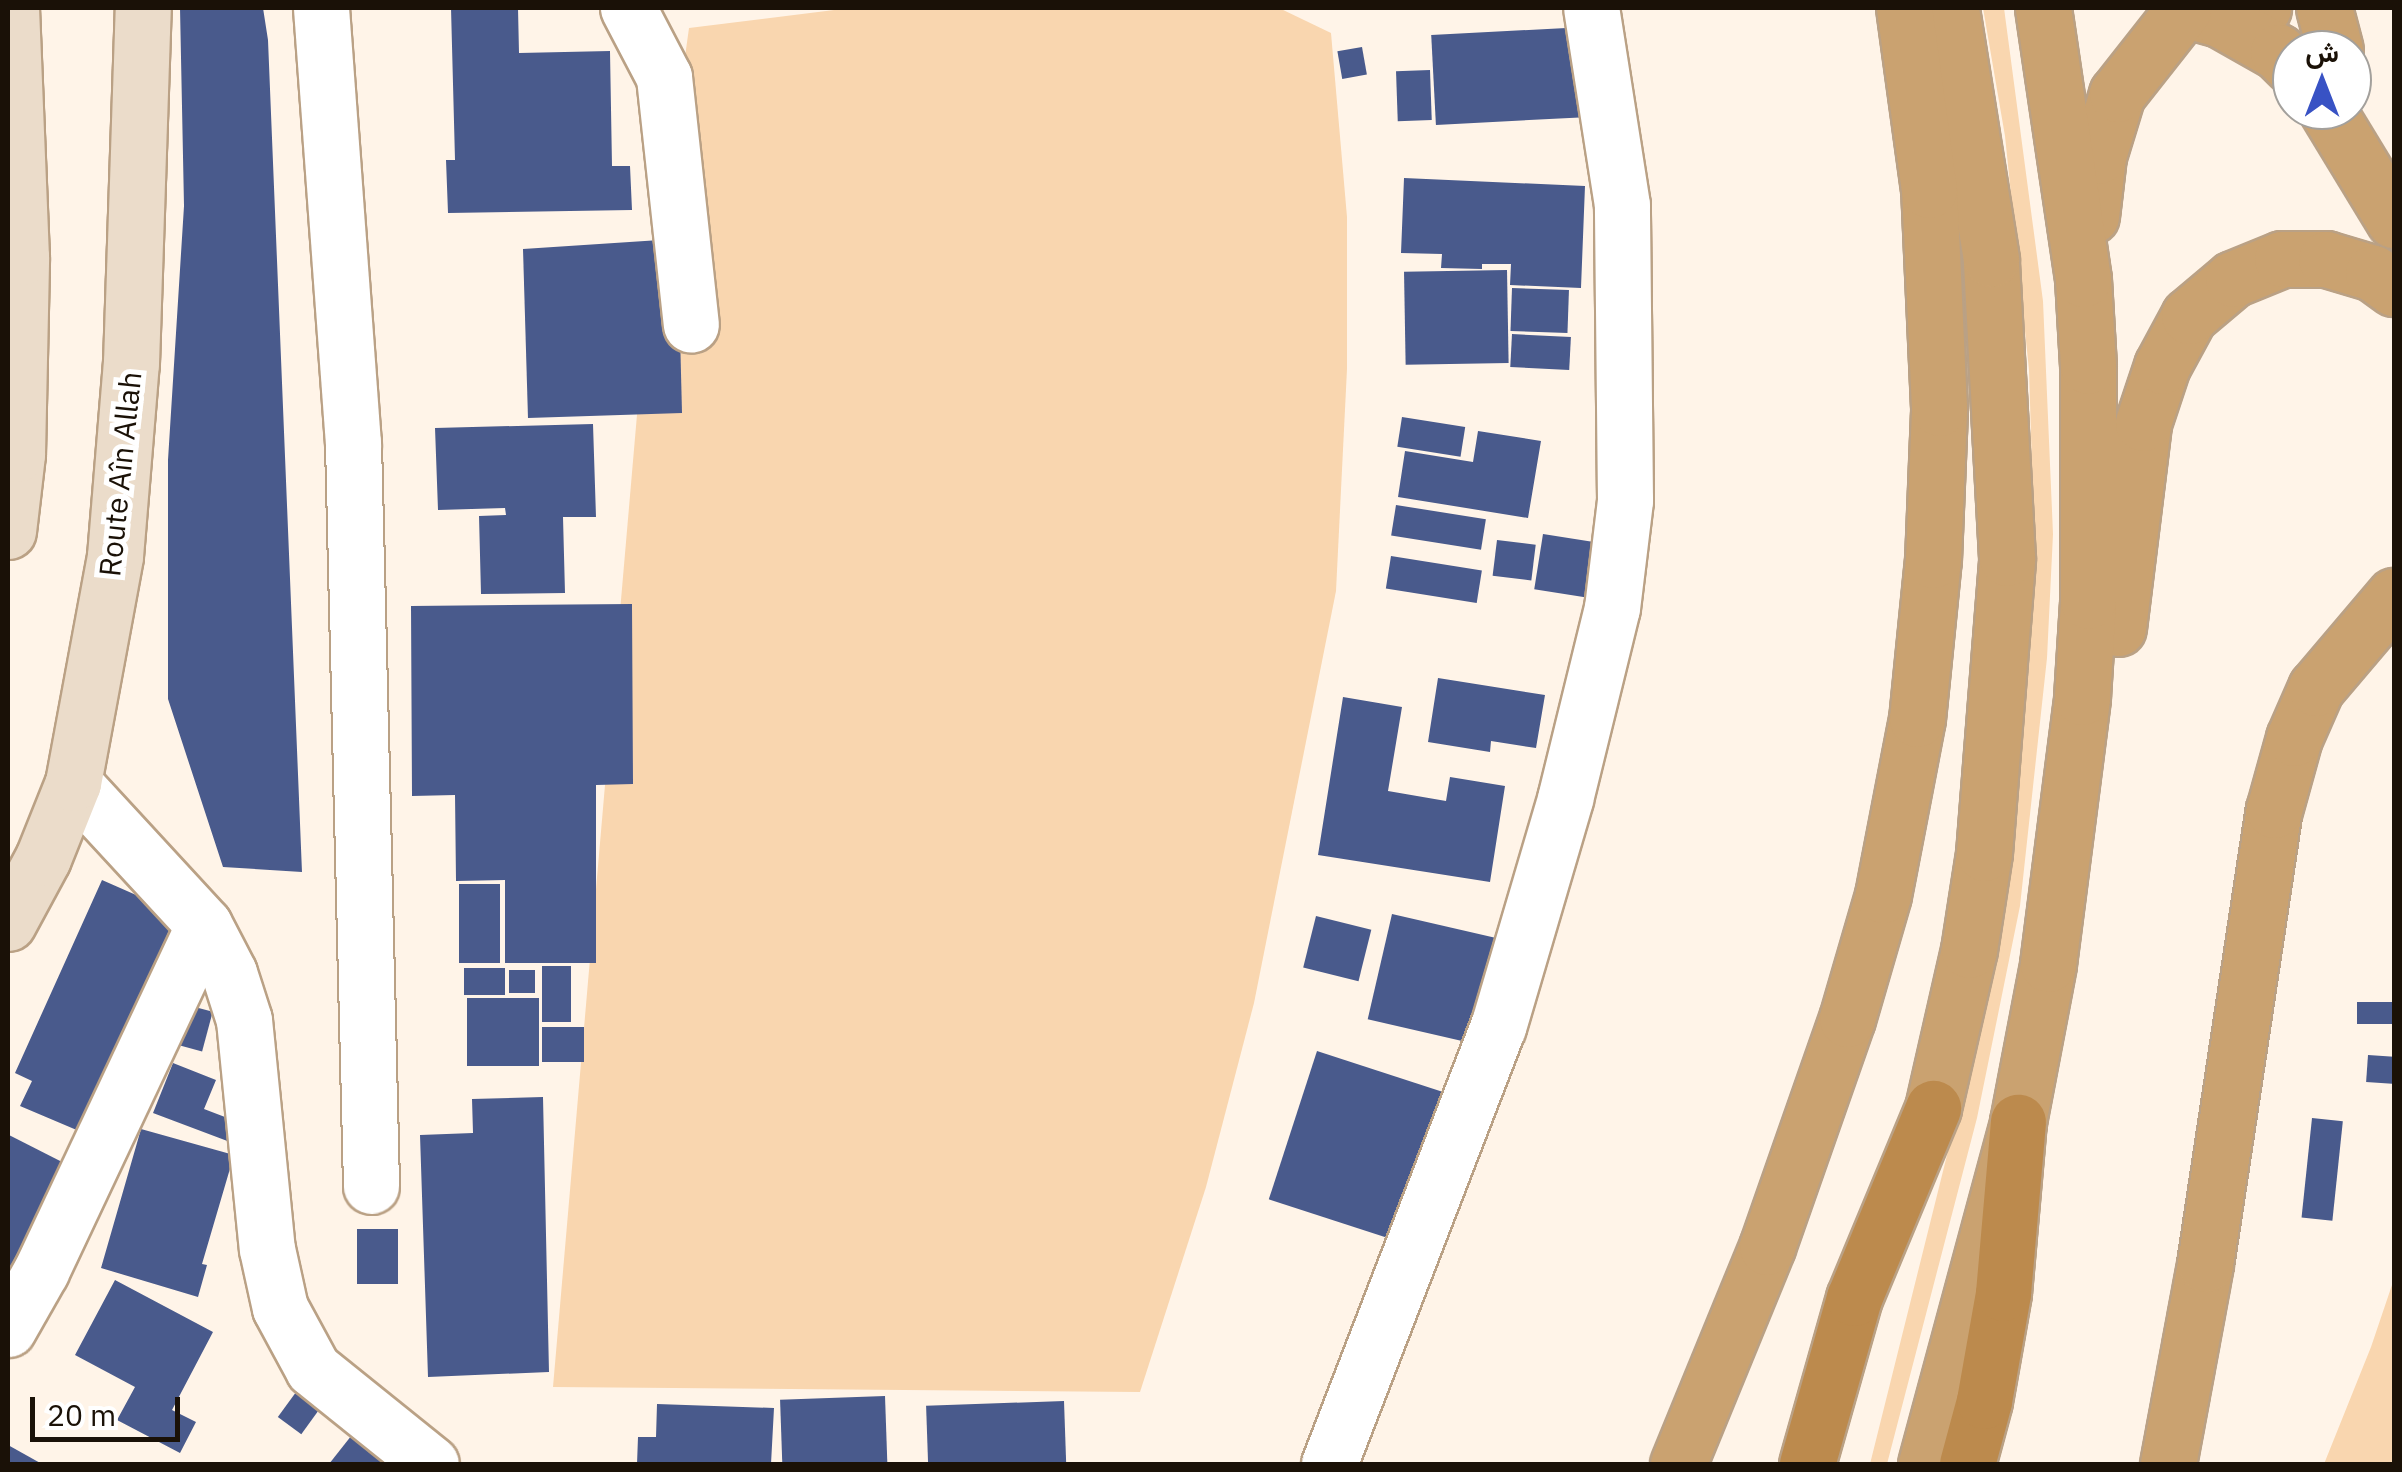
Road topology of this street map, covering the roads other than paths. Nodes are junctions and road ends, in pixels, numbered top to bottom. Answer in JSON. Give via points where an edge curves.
{"nodes":[{"id":1,"x":11,"y":8,"type":"edge"},
{"id":2,"x":143,"y":8,"type":"edge"},
{"id":3,"x":322,"y":8,"type":"edge"},
{"id":4,"x":628,"y":8,"type":"edge"},
{"id":5,"x":1591,"y":8,"type":"edge"},
{"id":6,"x":1904,"y":8,"type":"edge"},
{"id":7,"x":1951,"y":8,"type":"edge"},
{"id":8,"x":2043,"y":8,"type":"edge"},
{"id":9,"x":2212,"y":11,"type":"edge"},
{"id":10,"x":2272,"y":48,"type":"edge"},
{"id":11,"x":2372,"y":129,"type":"edge"},
{"id":12,"x":2339,"y":130,"type":"edge"},
{"id":13,"x":2394,"y":169,"type":"edge"},
{"id":14,"x":2394,"y":220,"type":"edge"},
{"id":15,"x":2083,"y":278,"type":"junction"},
{"id":16,"x":2394,"y":288,"type":"edge"},
{"id":17,"x":691,"y":325,"type":"dead end"},
{"id":18,"x":8,"y":531,"type":"edge"},
{"id":19,"x":2394,"y":596,"type":"edge"},
{"id":20,"x":72,"y":783,"type":"junction"},
{"id":21,"x":2064,"y":854,"type":"junction"},
{"id":22,"x":8,"y":923,"type":"edge"},
{"id":23,"x":204,"y":925,"type":"junction"},
{"id":24,"x":1932,"y":1108,"type":"junction"},
{"id":25,"x":2018,"y":1122,"type":"junction"},
{"id":26,"x":371,"y":1186,"type":"dead end"},
{"id":27,"x":8,"y":1330,"type":"edge"},
{"id":28,"x":431,"y":1464,"type":"edge"},
{"id":29,"x":1329,"y":1464,"type":"edge"},
{"id":30,"x":1678,"y":1464,"type":"edge"},
{"id":31,"x":1807,"y":1464,"type":"edge"},
{"id":32,"x":1841,"y":1464,"type":"edge"},
{"id":33,"x":1926,"y":1464,"type":"edge"},
{"id":34,"x":1966,"y":1464,"type":"edge"},
{"id":35,"x":2168,"y":1464,"type":"edge"}],
"edges":[{"from":1,"to":18,"type":"main road","via":[[21,257],[17,454]]},
{"from":2,"to":20,"type":"main road","name":"Route Aîn Allah","via":[[132,363],[115,556]]},
{"from":3,"to":26,"type":"street","via":[[354,443]]},
{"from":4,"to":17,"type":"street","via":[[664,76]]},
{"from":5,"to":29,"type":"street","via":[[1622,204],[1625,500],[1612,608],[1545,794],[1498,1028]]},
{"from":6,"to":30,"type":"highway","via":[[1928,190],[1938,371],[1932,560],[1916,719],[1883,895],[1847,1019],[1768,1247]]},
{"from":7,"to":24,"type":"highway","via":[[1992,259],[2007,558],[1984,853],[1970,950]]},
{"from":8,"to":15,"type":"highway"},
{"from":9,"to":10,"type":"highway"},
{"from":9,"to":15,"type":"highway","via":[[2117,94],[2098,156]]},
{"from":11,"to":13,"type":"highway"},
{"from":12,"to":14,"type":"highway"},
{"from":15,"to":21,"type":"highway","via":[[2088,601]]},
{"from":16,"to":21,"type":"highway","via":[[2373,273],[2326,260],[2282,259],[2233,278],[2190,316],[2162,366],[2143,423],[2114,657]]},
{"from":19,"to":35,"type":"highway","via":[[2316,688],[2274,810]]},
{"from":20,"to":22,"type":"main road","name":"Route Aîn Allah"},
{"from":20,"to":23,"type":"street"},
{"from":21,"to":25,"type":"highway"},
{"from":23,"to":27,"type":"street"},
{"from":23,"to":28,"type":"street","via":[[244,1020],[267,1250],[280,1308],[313,1369]]},
{"from":24,"to":31,"type":"highway","via":[[1854,1298]]},
{"from":24,"to":32,"type":"highway"},
{"from":25,"to":33,"type":"highway"},
{"from":25,"to":34,"type":"highway","via":[[2003,1292]]}]}
